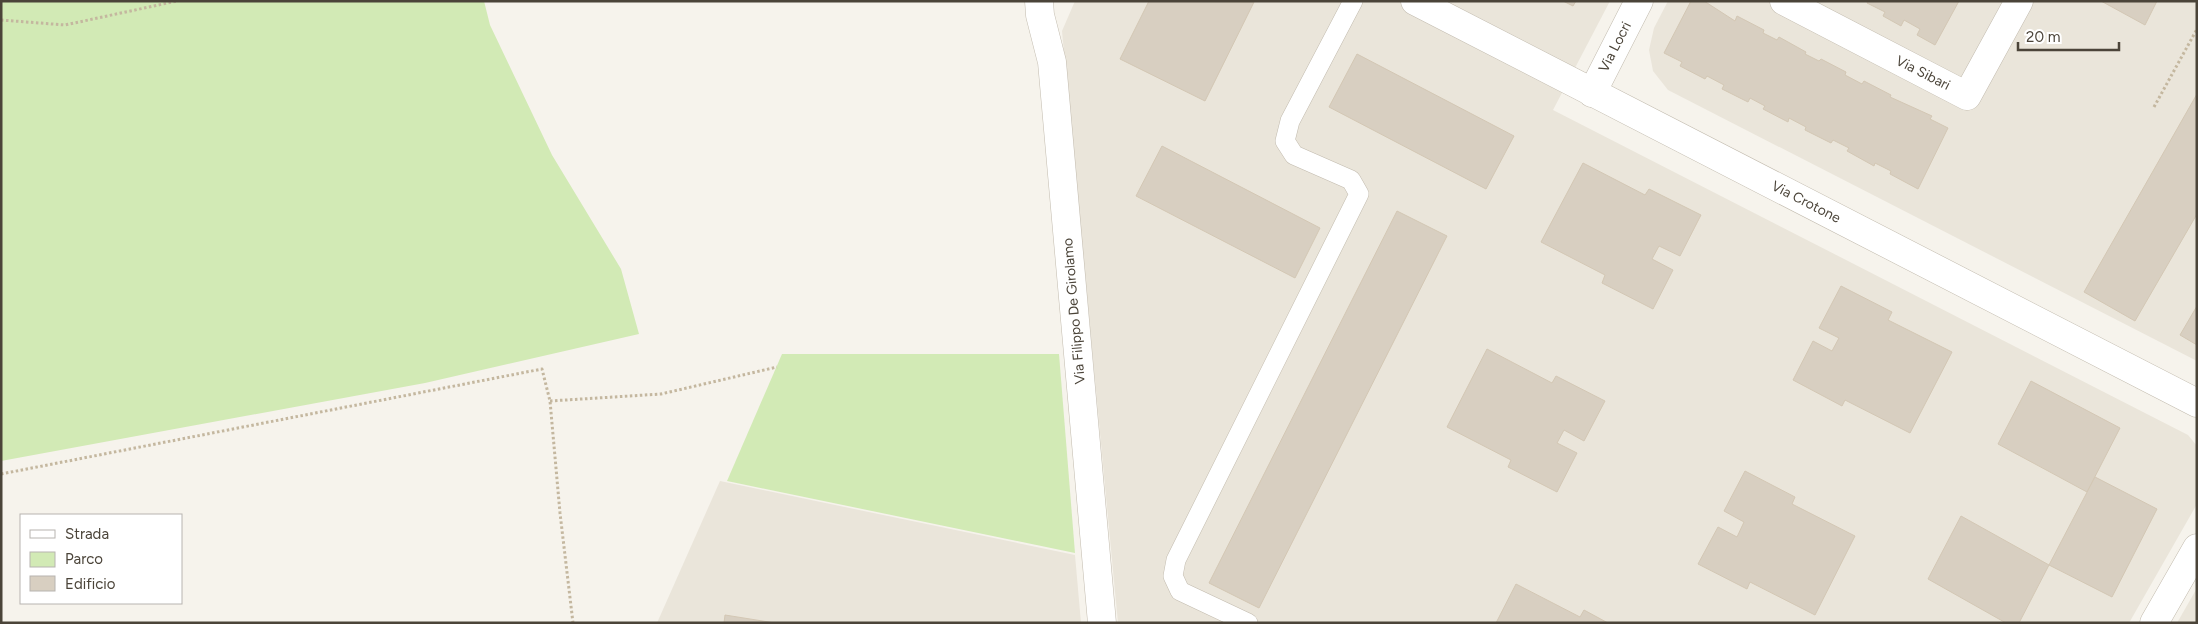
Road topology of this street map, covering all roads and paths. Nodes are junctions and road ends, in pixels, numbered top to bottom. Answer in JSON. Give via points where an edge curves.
{"nodes":[{"id":1,"x":178,"y":1,"type":"edge"},
{"id":2,"x":1039,"y":1,"type":"edge"},
{"id":3,"x":1353,"y":1,"type":"edge"},
{"id":4,"x":1415,"y":1,"type":"edge"},
{"id":5,"x":1639,"y":1,"type":"edge"},
{"id":6,"x":1784,"y":1,"type":"edge"},
{"id":7,"x":2019,"y":1,"type":"edge"},
{"id":8,"x":1,"y":20,"type":"edge"},
{"id":9,"x":2197,"y":29,"type":"edge"},
{"id":10,"x":1592,"y":93,"type":"junction"},
{"id":11,"x":2154,"y":107,"type":"dead end"},
{"id":12,"x":777,"y":367,"type":"dead end"},
{"id":13,"x":550,"y":401,"type":"junction"},
{"id":14,"x":2197,"y":403,"type":"edge"},
{"id":15,"x":1,"y":474,"type":"edge"},
{"id":16,"x":2197,"y":548,"type":"edge"},
{"id":17,"x":573,"y":623,"type":"edge"},
{"id":18,"x":1102,"y":623,"type":"edge"},
{"id":19,"x":1248,"y":623,"type":"edge"},
{"id":20,"x":2154,"y":623,"type":"edge"}],
"edges":[{"from":1,"to":8,"type":"path","via":[[65,25]]},
{"from":2,"to":18,"type":"street","name":"Via Filippo De Girolamo","via":[[1052,62]]},
{"from":3,"to":19,"type":"lane","via":[[1290,121],[1286,141],[1294,155],[1351,180],[1359,194],[1176,560],[1173,576],[1180,590]]},
{"from":4,"to":10,"type":"street","name":"Via Crotone"},
{"from":5,"to":10,"type":"street","name":"Via Locri"},
{"from":6,"to":7,"type":"street","name":"Via Sibari","via":[[1967,96]]},
{"from":9,"to":11,"type":"path"},
{"from":10,"to":14,"type":"street","name":"Via Crotone"},
{"from":12,"to":13,"type":"path","via":[[661,394]]},
{"from":13,"to":15,"type":"path","via":[[542,369]]},
{"from":13,"to":17,"type":"path"},
{"from":16,"to":20,"type":"street"}]}
